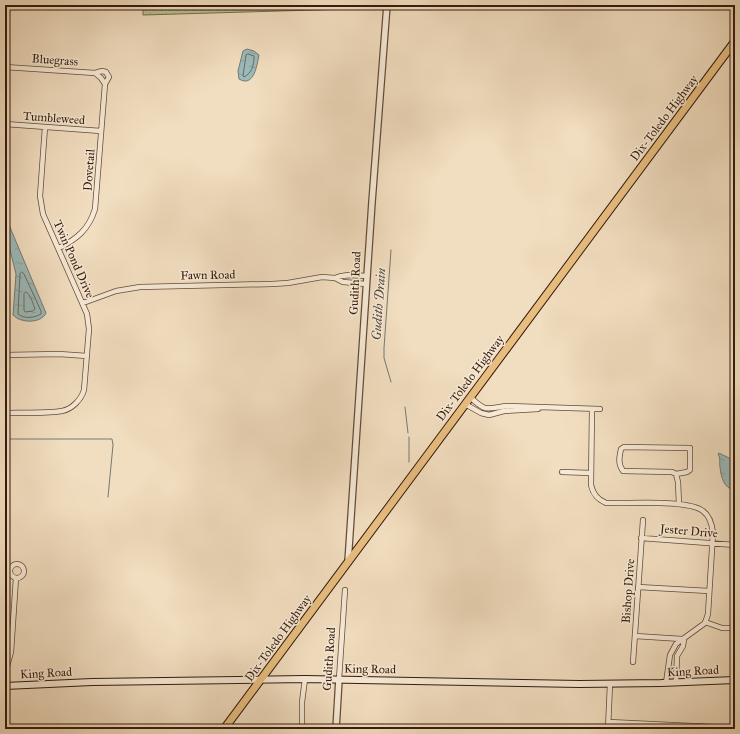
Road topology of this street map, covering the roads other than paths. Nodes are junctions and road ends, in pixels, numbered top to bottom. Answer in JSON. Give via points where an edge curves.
{"nodes":[{"id":1,"x":387,"y":5,"type":"edge"},
{"id":2,"x":735,"y":41,"type":"edge"},
{"id":3,"x":5,"y":67,"type":"edge"},
{"id":4,"x":95,"y":73,"type":"junction"},
{"id":5,"x":105,"y":84,"type":"junction"},
{"id":6,"x":5,"y":124,"type":"edge"},
{"id":7,"x":45,"y":127,"type":"junction"},
{"id":8,"x":101,"y":131,"type":"junction"},
{"id":9,"x":58,"y":248,"type":"junction"},
{"id":10,"x":367,"y":276,"type":"junction"},
{"id":11,"x":335,"y":278,"type":"junction"},
{"id":12,"x":366,"y":284,"type":"junction"},
{"id":13,"x":83,"y":303,"type":"junction"},
{"id":14,"x":5,"y":355,"type":"edge"},
{"id":15,"x":87,"y":356,"type":"junction"},
{"id":16,"x":470,"y":397,"type":"junction"},
{"id":17,"x":465,"y":404,"type":"junction"},
{"id":18,"x":504,"y":409,"type":"junction"},
{"id":19,"x":592,"y":409,"type":"junction"},
{"id":20,"x":600,"y":409,"type":"dead end"},
{"id":21,"x":5,"y":413,"type":"edge"},
{"id":22,"x":562,"y":472,"type":"dead end"},
{"id":23,"x":591,"y":473,"type":"junction"},
{"id":24,"x":676,"y":474,"type":"junction"},
{"id":25,"x":679,"y":504,"type":"junction"},
{"id":26,"x":643,"y":520,"type":"dead end"},
{"id":27,"x":641,"y":538,"type":"junction"},
{"id":28,"x":712,"y":542,"type":"junction"},
{"id":29,"x":735,"y":545,"type":"edge"},
{"id":30,"x":348,"y":562,"type":"junction"},
{"id":31,"x":16,"y":578,"type":"dead end"},
{"id":32,"x":638,"y":587,"type":"junction"},
{"id":33,"x":345,"y":590,"type":"dead end"},
{"id":34,"x":709,"y":590,"type":"junction"},
{"id":35,"x":705,"y":622,"type":"junction"},
{"id":36,"x":735,"y":628,"type":"edge"},
{"id":37,"x":635,"y":636,"type":"junction"},
{"id":38,"x":684,"y":639,"type":"junction"},
{"id":39,"x":633,"y":662,"type":"dead end"},
{"id":40,"x":5,"y":678,"type":"edge"},
{"id":41,"x":305,"y":679,"type":"junction"},
{"id":42,"x":260,"y":680,"type":"junction"},
{"id":43,"x":339,"y":680,"type":"junction"},
{"id":44,"x":735,"y":680,"type":"edge"},
{"id":45,"x":676,"y":682,"type":"junction"},
{"id":46,"x":666,"y":683,"type":"junction"},
{"id":47,"x":610,"y":684,"type":"junction"},
{"id":48,"x":5,"y":686,"type":"edge"},
{"id":49,"x":609,"y":722,"type":"junction"},
{"id":50,"x":224,"y":729,"type":"edge"},
{"id":51,"x":302,"y":729,"type":"edge"},
{"id":52,"x":336,"y":729,"type":"edge"},
{"id":53,"x":608,"y":729,"type":"edge"},
{"id":54,"x":721,"y":729,"type":"edge"}],
"edges":[{"from":1,"to":10,"type":"street","name":"Gudith Road"},
{"from":2,"to":16,"type":"main road","name":"Dix-Toledo Highway"},
{"from":3,"to":4,"type":"street","name":"Bluegrass"},
{"from":4,"to":5,"type":"street","name":"Bluegrass"},
{"from":4,"to":5,"type":"street","via":[[106,72],[109,77]]},
{"from":5,"to":8,"type":"street","name":"Dovetail"},
{"from":6,"to":7,"type":"street","name":"Tumbleweed"},
{"from":7,"to":8,"type":"street","name":"Tumbleweed"},
{"from":7,"to":9,"type":"street","name":"Twin Pond Drive","via":[[40,200],[43,214]]},
{"from":8,"to":9,"type":"street","name":"Dovetail","via":[[93,216],[81,234]]},
{"from":9,"to":13,"type":"street","name":"Twin Pond Drive"},
{"from":10,"to":11,"type":"street","name":"Fawn Road","via":[[347,275]]},
{"from":10,"to":12,"type":"street","name":"Gudith Road"},
{"from":11,"to":12,"type":"street","name":"Fawn Road","via":[[343,282]]},
{"from":11,"to":13,"type":"street","name":"Fawn Road","via":[[313,278],[272,284],[140,287],[116,290]]},
{"from":12,"to":30,"type":"street","name":"Gudith Road"},
{"from":13,"to":15,"type":"street","name":"Twin Pond Drive","via":[[88,323]]},
{"from":14,"to":15,"type":"street"},
{"from":15,"to":21,"type":"street","name":"Twin Pond Drive","via":[[85,386],[81,399],[73,406],[62,411]]},
{"from":16,"to":17,"type":"main road","name":"Dix-Toledo Highway"},
{"from":16,"to":18,"type":"street","via":[[486,409]]},
{"from":17,"to":18,"type":"street","via":[[489,415]]},
{"from":17,"to":30,"type":"main road","name":"Dix-Toledo Highway"},
{"from":18,"to":19,"type":"street"},
{"from":19,"to":20,"type":"street"},
{"from":19,"to":23,"type":"street"},
{"from":22,"to":23,"type":"street"},
{"from":23,"to":25,"type":"street","via":[[594,494],[606,503]]},
{"from":24,"to":24,"type":"street","via":[[623,471],[619,461],[621,449],[690,448],[690,470]]},
{"from":24,"to":25,"type":"street"},
{"from":25,"to":28,"type":"street","via":[[696,507],[706,513],[712,526]]},
{"from":26,"to":27,"type":"street","name":"Bishop Drive"},
{"from":27,"to":28,"type":"street","name":"Jester Drive"},
{"from":27,"to":32,"type":"street","name":"Bishop Drive"},
{"from":28,"to":29,"type":"street","name":"Jester Drive"},
{"from":28,"to":34,"type":"street"},
{"from":30,"to":42,"type":"main road","name":"Dix-Toledo Highway"},
{"from":31,"to":40,"type":"street","via":[[11,652]]},
{"from":32,"to":34,"type":"street"},
{"from":32,"to":37,"type":"street","name":"Bishop Drive"},
{"from":33,"to":43,"type":"street","name":"Gudith Road"},
{"from":34,"to":35,"type":"street"},
{"from":35,"to":36,"type":"street","via":[[722,628]]},
{"from":35,"to":38,"type":"street"},
{"from":37,"to":38,"type":"street"},
{"from":37,"to":39,"type":"street","name":"Bishop Drive"},
{"from":38,"to":45,"type":"street","via":[[677,656]]},
{"from":38,"to":46,"type":"street","via":[[676,644],[670,655]]},
{"from":41,"to":42,"type":"main road","name":"King Road"},
{"from":41,"to":43,"type":"main road","name":"King Road"},
{"from":41,"to":51,"type":"street"},
{"from":42,"to":48,"type":"main road","name":"King Road"},
{"from":42,"to":50,"type":"main road","name":"Dix-Toledo Highway"},
{"from":43,"to":47,"type":"main road","name":"King Road"},
{"from":43,"to":52,"type":"street","name":"Gudith Road"},
{"from":44,"to":45,"type":"main road","name":"King Road"},
{"from":45,"to":46,"type":"main road","name":"King Road"},
{"from":46,"to":47,"type":"main road","name":"King Road"},
{"from":47,"to":49,"type":"street"},
{"from":49,"to":53,"type":"street"},
{"from":49,"to":54,"type":"street"}]}
